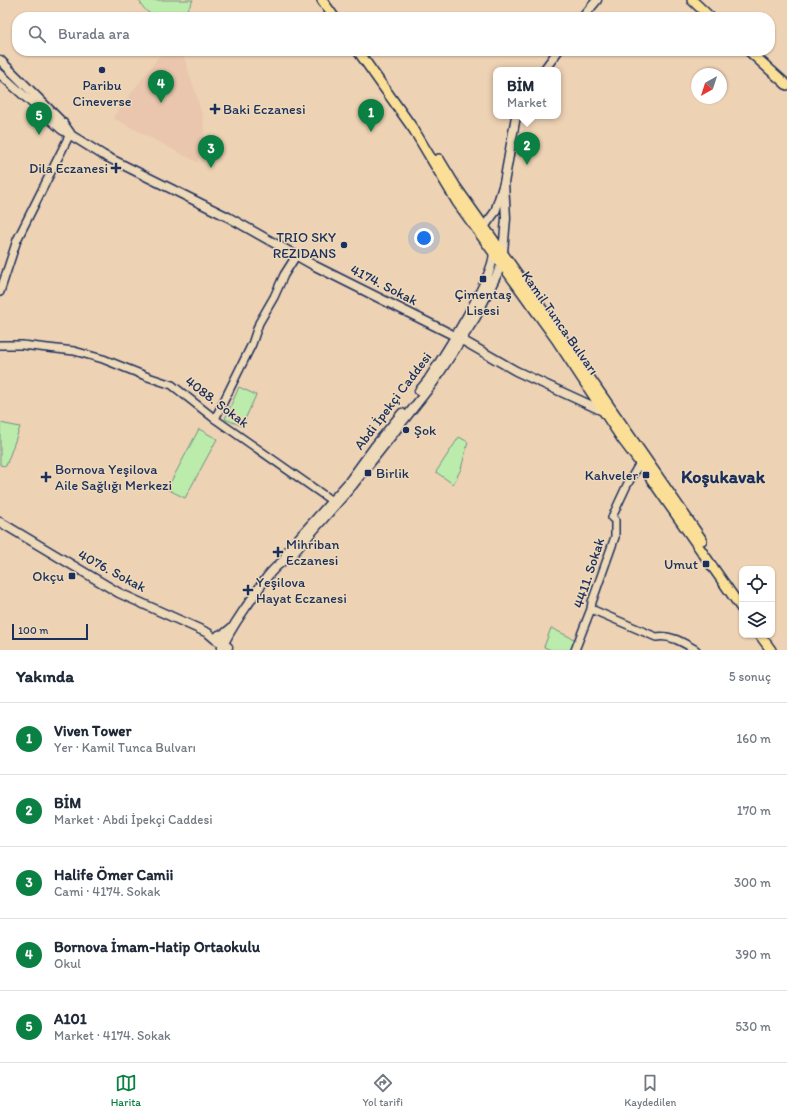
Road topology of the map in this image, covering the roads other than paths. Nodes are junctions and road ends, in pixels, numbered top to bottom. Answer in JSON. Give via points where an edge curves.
{"nodes":[{"id":1,"x":322,"y":0,"type":"edge"},
{"id":2,"x":328,"y":0,"type":"edge"},
{"id":3,"x":597,"y":0,"type":"edge"},
{"id":4,"x":689,"y":0,"type":"edge"},
{"id":5,"x":692,"y":0,"type":"edge"},
{"id":6,"x":330,"y":12,"type":"edge"},
{"id":7,"x":336,"y":12,"type":"edge"},
{"id":8,"x":588,"y":12,"type":"edge"},
{"id":9,"x":704,"y":12,"type":"edge"},
{"id":10,"x":705,"y":12,"type":"edge"},
{"id":11,"x":362,"y":56,"type":"edge"},
{"id":12,"x":369,"y":56,"type":"edge"},
{"id":13,"x":554,"y":56,"type":"edge"},
{"id":14,"x":755,"y":56,"type":"edge"},
{"id":15,"x":0,"y":60,"type":"edge"},
{"id":16,"x":546,"y":67,"type":"edge"},
{"id":17,"x":0,"y":74,"type":"edge"},
{"id":18,"x":787,"y":84,"type":"edge"},
{"id":19,"x":515,"y":119,"type":"edge"},
{"id":20,"x":70,"y":134,"type":"junction"},
{"id":21,"x":504,"y":183,"type":"junction"},
{"id":22,"x":487,"y":223,"type":"junction"},
{"id":23,"x":506,"y":226,"type":"junction"},
{"id":24,"x":499,"y":253,"type":"junction"},
{"id":25,"x":296,"y":256,"type":"junction"},
{"id":26,"x":502,"y":264,"type":"junction"},
{"id":27,"x":0,"y":292,"type":"edge"},
{"id":28,"x":458,"y":338,"type":"junction"},
{"id":29,"x":0,"y":345,"type":"edge"},
{"id":30,"x":603,"y":411,"type":"junction"},
{"id":31,"x":215,"y":419,"type":"junction"},
{"id":32,"x":640,"y":463,"type":"junction"},
{"id":33,"x":332,"y":501,"type":"junction"},
{"id":34,"x":0,"y":522,"type":"edge"},
{"id":35,"x":284,"y":560,"type":"junction"},
{"id":36,"x":739,"y":595,"type":"edge"},
{"id":37,"x":739,"y":605,"type":"edge"},
{"id":38,"x":246,"y":607,"type":"junction"},
{"id":39,"x":591,"y":610,"type":"junction"},
{"id":40,"x":762,"y":638,"type":"edge"},
{"id":41,"x":769,"y":638,"type":"edge"},
{"id":42,"x":222,"y":643,"type":"edge"},
{"id":43,"x":575,"y":650,"type":"edge"},
{"id":44,"x":696,"y":650,"type":"edge"},
{"id":45,"x":771,"y":650,"type":"edge"},
{"id":46,"x":778,"y":650,"type":"edge"}],
"edges":[{"from":1,"to":6,"type":"main road"},
{"from":2,"to":7,"type":"main road"},
{"from":3,"to":8,"type":"main road"},
{"from":4,"to":9,"type":"main road"},
{"from":5,"to":10,"type":"main road"},
{"from":11,"to":24,"type":"main road","name":"Kamil Tunca Bulvarı","via":[[414,130],[457,202]]},
{"from":12,"to":22,"type":"main road","name":"Kamil Tunca Bulvarı","via":[[431,145],[456,187]]},
{"from":13,"to":16,"type":"main road"},
{"from":14,"to":18,"type":"main road"},
{"from":15,"to":20,"type":"main road","name":"4174. Sokak","via":[[65,125]]},
{"from":17,"to":20,"type":"main road","name":"4174. Sokak","via":[[57,126]]},
{"from":19,"to":21,"type":"main road","name":"Abdi İpekçi Caddesi"},
{"from":20,"to":25,"type":"main road","name":"4174. Sokak","via":[[103,155],[228,217]]},
{"from":20,"to":27,"type":"street","via":[[17,240]]},
{"from":21,"to":22,"type":"main road","name":"Abdi İpekçi Caddesi","via":[[495,212]]},
{"from":21,"to":23,"type":"main road","name":"Abdi İpekçi Caddesi"},
{"from":22,"to":23,"type":"main road","via":[[499,220]]},
{"from":22,"to":24,"type":"main road","name":"Kamil Tunca Bulvarı"},
{"from":23,"to":24,"type":"main road","name":"Abdi İpekçi Caddesi"},
{"from":24,"to":26,"type":"main road","name":"Kamil Tunca Bulvarı"},
{"from":24,"to":28,"type":"main road","name":"Abdi İpekçi Caddesi"},
{"from":24,"to":36,"type":"main road","name":"Kamil Tunca Bulvarı"},
{"from":25,"to":28,"type":"main road","name":"4174. Sokak"},
{"from":25,"to":31,"type":"street","via":[[259,323],[252,344]]},
{"from":26,"to":28,"type":"main road","name":"Abdi İpekçi Caddesi","via":[[476,317]]},
{"from":26,"to":30,"type":"main road","name":"Kamil Tunca Bulvarı","via":[[556,339]]},
{"from":28,"to":30,"type":"main road","name":"4174. Sokak","via":[[516,371]]},
{"from":28,"to":33,"type":"main road","name":"Abdi İpekçi Caddesi"},
{"from":28,"to":35,"type":"main road","name":"Abdi İpekçi Caddesi","via":[[433,383],[352,486],[291,556]]},
{"from":29,"to":31,"type":"street","name":"4088. Sokak","via":[[74,351],[103,359],[172,385]]},
{"from":30,"to":32,"type":"main road","name":"Kamil Tunca Bulvarı"},
{"from":31,"to":33,"type":"street","name":"4088. Sokak"},
{"from":32,"to":37,"type":"main road","name":"Kamil Tunca Bulvarı"},
{"from":32,"to":39,"type":"street","name":"4411. Sokak","via":[[612,518],[614,537]]},
{"from":33,"to":35,"type":"main road","name":"Abdi İpekçi Caddesi","via":[[286,553]]},
{"from":34,"to":42,"type":"main road","name":"4076. Sokak","via":[[119,593]]},
{"from":35,"to":38,"type":"main road","name":"Abdi İpekçi Caddesi","via":[[272,570]]},
{"from":38,"to":42,"type":"main road","name":"Abdi İpekçi Caddesi"},
{"from":38,"to":42,"type":"main road","name":"Abdi İpekçi Caddesi","via":[[224,634]]},
{"from":39,"to":43,"type":"street","name":"4411. Sokak"},
{"from":39,"to":44,"type":"street","via":[[656,637],[664,636]]},
{"from":40,"to":45,"type":"main road"},
{"from":41,"to":46,"type":"main road"}]}
